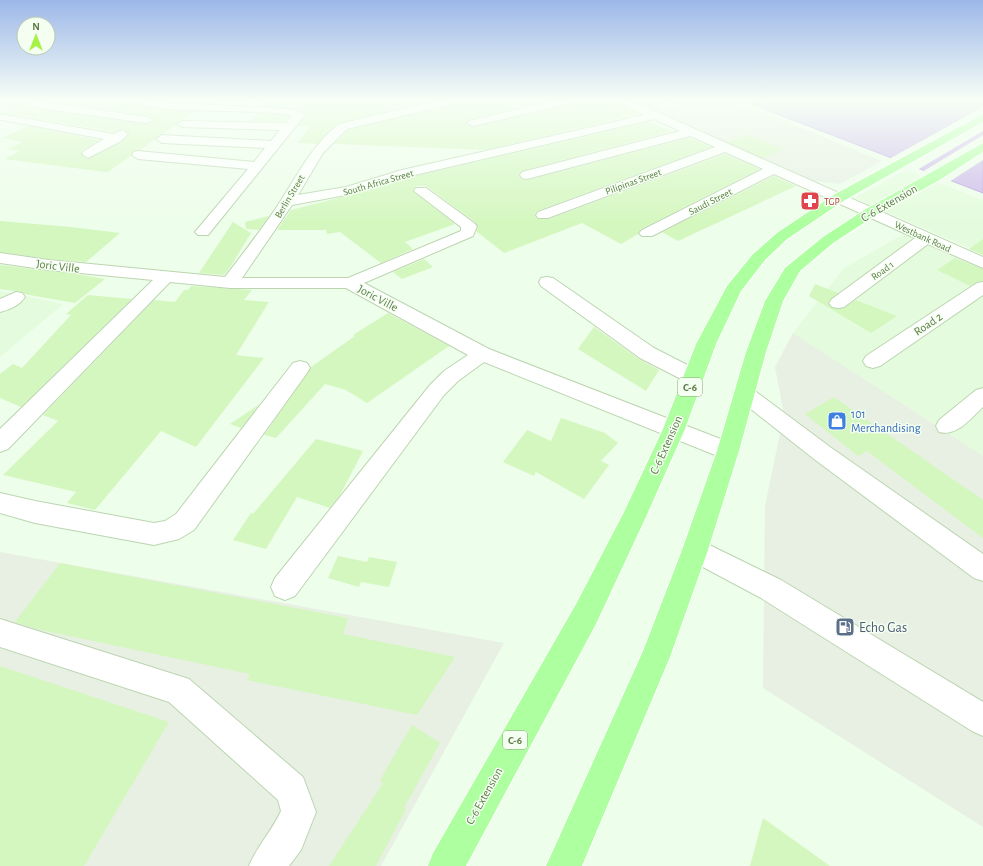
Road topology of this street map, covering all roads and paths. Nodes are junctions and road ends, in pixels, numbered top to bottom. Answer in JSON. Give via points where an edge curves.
{"nodes":[{"id":1,"x":111,"y":141,"type":"edge"},
{"id":2,"x":158,"y":141,"type":"edge"},
{"id":3,"x":207,"y":141,"type":"edge"},
{"id":4,"x":277,"y":141,"type":"edge"},
{"id":5,"x":327,"y":141,"type":"edge"},
{"id":6,"x":544,"y":141,"type":"edge"},
{"id":7,"x":655,"y":141,"type":"edge"},
{"id":8,"x":710,"y":141,"type":"edge"},
{"id":9,"x":940,"y":141,"type":"edge"},
{"id":10,"x":274,"y":145,"type":"junction"},
{"id":11,"x":983,"y":147,"type":"edge"},
{"id":12,"x":724,"y":148,"type":"junction"},
{"id":13,"x":88,"y":154,"type":"dead end"},
{"id":14,"x":257,"y":166,"type":"junction"},
{"id":15,"x":773,"y":169,"type":"junction"},
{"id":16,"x":527,"y":175,"type":"dead end"},
{"id":17,"x":420,"y":191,"type":"dead end"},
{"id":18,"x":840,"y":197,"type":"junction"},
{"id":19,"x":288,"y":201,"type":"junction"},
{"id":20,"x":871,"y":212,"type":"junction"},
{"id":21,"x":543,"y":215,"type":"dead end"},
{"id":22,"x":203,"y":232,"type":"dead end"},
{"id":23,"x":647,"y":233,"type":"dead end"},
{"id":24,"x":927,"y":237,"type":"junction"},
{"id":25,"x":0,"y":258,"type":"edge"},
{"id":26,"x":983,"y":263,"type":"edge"},
{"id":27,"x":166,"y":277,"type":"junction"},
{"id":28,"x":547,"y":282,"type":"dead end"},
{"id":29,"x":230,"y":283,"type":"junction"},
{"id":30,"x":350,"y":283,"type":"junction"},
{"id":31,"x":983,"y":287,"type":"edge"},
{"id":32,"x":16,"y":297,"type":"dead end"},
{"id":33,"x":838,"y":303,"type":"dead end"},
{"id":34,"x":0,"y":307,"type":"edge"},
{"id":35,"x":482,"y":354,"type":"junction"},
{"id":36,"x":873,"y":361,"type":"dead end"},
{"id":37,"x":300,"y":368,"type":"dead end"},
{"id":38,"x":694,"y":377,"type":"junction"},
{"id":39,"x":744,"y":393,"type":"junction"},
{"id":40,"x":983,"y":395,"type":"edge"},
{"id":41,"x":948,"y":426,"type":"dead end"},
{"id":42,"x":674,"y":429,"type":"junction"},
{"id":43,"x":0,"y":443,"type":"edge"},
{"id":44,"x":728,"y":451,"type":"junction"},
{"id":45,"x":0,"y":503,"type":"edge"},
{"id":46,"x":695,"y":550,"type":"junction"},
{"id":47,"x":983,"y":569,"type":"edge"},
{"id":48,"x":285,"y":586,"type":"dead end"},
{"id":49,"x":0,"y":633,"type":"edge"},
{"id":50,"x":983,"y":720,"type":"edge"},
{"id":51,"x":267,"y":866,"type":"edge"},
{"id":52,"x":446,"y":866,"type":"edge"},
{"id":53,"x":564,"y":866,"type":"edge"}],
"edges":[{"from":1,"to":13,"type":"street"},
{"from":2,"to":14,"type":"street","via":[[138,155]]},
{"from":3,"to":10,"type":"street"},
{"from":4,"to":10,"type":"street"},
{"from":5,"to":19,"type":"street","name":"Berlin Street","via":[[304,172]]},
{"from":6,"to":19,"type":"street","name":"South Africa Street","via":[[402,174],[370,186]]},
{"from":7,"to":16,"type":"street"},
{"from":8,"to":12,"type":"street","name":"Westbank Road"},
{"from":9,"to":18,"type":"main road","name":"C-6 Extension","number":"C-6"},
{"from":10,"to":14,"type":"street"},
{"from":11,"to":20,"type":"main road","name":"C-6 Extension"},
{"from":12,"to":15,"type":"street","name":"Westbank Road"},
{"from":12,"to":21,"type":"street","name":"Pilipinas Street"},
{"from":14,"to":22,"type":"street"},
{"from":15,"to":18,"type":"street","name":"Westbank Road"},
{"from":15,"to":23,"type":"street","name":"Saudi Street"},
{"from":17,"to":30,"type":"street","via":[[469,226],[468,233]]},
{"from":18,"to":20,"type":"street","name":"Westbank Road"},
{"from":18,"to":38,"type":"main road","name":"C-6 Extension","number":"C-6","via":[[782,236],[759,257],[734,290],[706,344]]},
{"from":19,"to":29,"type":"street","name":"Berlin Street"},
{"from":20,"to":24,"type":"street","name":"Westbank Road"},
{"from":20,"to":39,"type":"main road","name":"C-6 Extension","via":[[828,240],[793,268],[774,301]]},
{"from":24,"to":26,"type":"street","name":"Westbank Road"},
{"from":24,"to":33,"type":"street","name":"Road 1"},
{"from":25,"to":27,"type":"street","name":"Joric Ville"},
{"from":27,"to":29,"type":"street","name":"Joric Ville"},
{"from":27,"to":43,"type":"street"},
{"from":28,"to":38,"type":"street","via":[[647,353]]},
{"from":29,"to":30,"type":"street","name":"Joric Ville"},
{"from":30,"to":35,"type":"street","name":"Joric Ville"},
{"from":31,"to":36,"type":"street","name":"Road 2"},
{"from":32,"to":34,"type":"street"},
{"from":35,"to":42,"type":"street","name":"Joric Ville"},
{"from":35,"to":48,"type":"street","via":[[451,376],[438,390]]},
{"from":37,"to":45,"type":"street","via":[[185,522],[170,531],[154,534]]},
{"from":38,"to":42,"type":"main road","name":"C-6 Extension","number":"C-6"},
{"from":39,"to":44,"type":"main road","name":"C-6 Extension"},
{"from":39,"to":47,"type":"street"},
{"from":40,"to":41,"type":"street"},
{"from":42,"to":44,"type":"street","name":"Joric Ville"},
{"from":42,"to":52,"type":"main road","name":"C-6 Extension","number":"C-6","via":[[586,614]]},
{"from":44,"to":46,"type":"main road","name":"C-6 Extension"},
{"from":46,"to":50,"type":"street","via":[[771,589]]},
{"from":46,"to":53,"type":"main road","name":"C-6 Extension","via":[[655,657]]},
{"from":49,"to":51,"type":"street","via":[[178,690],[291,789],[299,812],[288,837]]}]}
